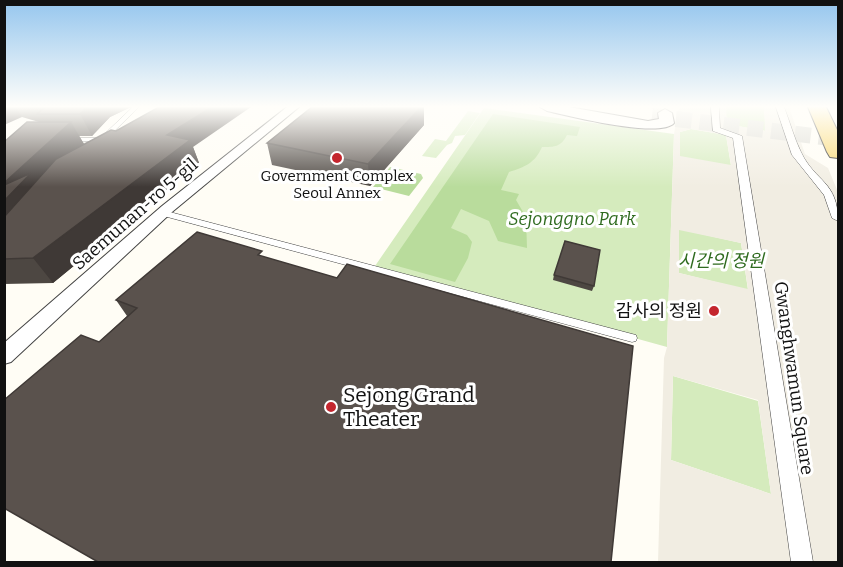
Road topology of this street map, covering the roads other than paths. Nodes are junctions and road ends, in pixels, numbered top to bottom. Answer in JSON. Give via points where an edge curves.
{"nodes":[{"id":1,"x":109,"y":133,"type":"edge"},
{"id":2,"x":261,"y":133,"type":"edge"},
{"id":3,"x":729,"y":133,"type":"edge"},
{"id":4,"x":789,"y":133,"type":"edge"},
{"id":5,"x":829,"y":133,"type":"edge"},
{"id":6,"x":60,"y":140,"type":"edge"},
{"id":7,"x":102,"y":140,"type":"junction"},
{"id":8,"x":94,"y":149,"type":"edge"},
{"id":9,"x":838,"y":152,"type":"edge"},
{"id":10,"x":163,"y":213,"type":"junction"},
{"id":11,"x":838,"y":218,"type":"edge"},
{"id":12,"x":632,"y":338,"type":"dead end"},
{"id":13,"x":4,"y":356,"type":"edge"},
{"id":14,"x":802,"y":562,"type":"edge"}],
"edges":[{"from":1,"to":7,"type":"lane"},
{"from":2,"to":10,"type":"street","name":"Saemunan-ro 5-gil"},
{"from":3,"to":14,"type":"street","name":"Gwanghwamun Square","via":[[737,136]]},
{"from":4,"to":11,"type":"street","via":[[797,155],[829,194]]},
{"from":5,"to":9,"type":"main road"},
{"from":6,"to":7,"type":"lane"},
{"from":7,"to":8,"type":"lane"},
{"from":10,"to":12,"type":"lane"},
{"from":10,"to":13,"type":"street","name":"Saemunan-ro 5-gil"}]}
